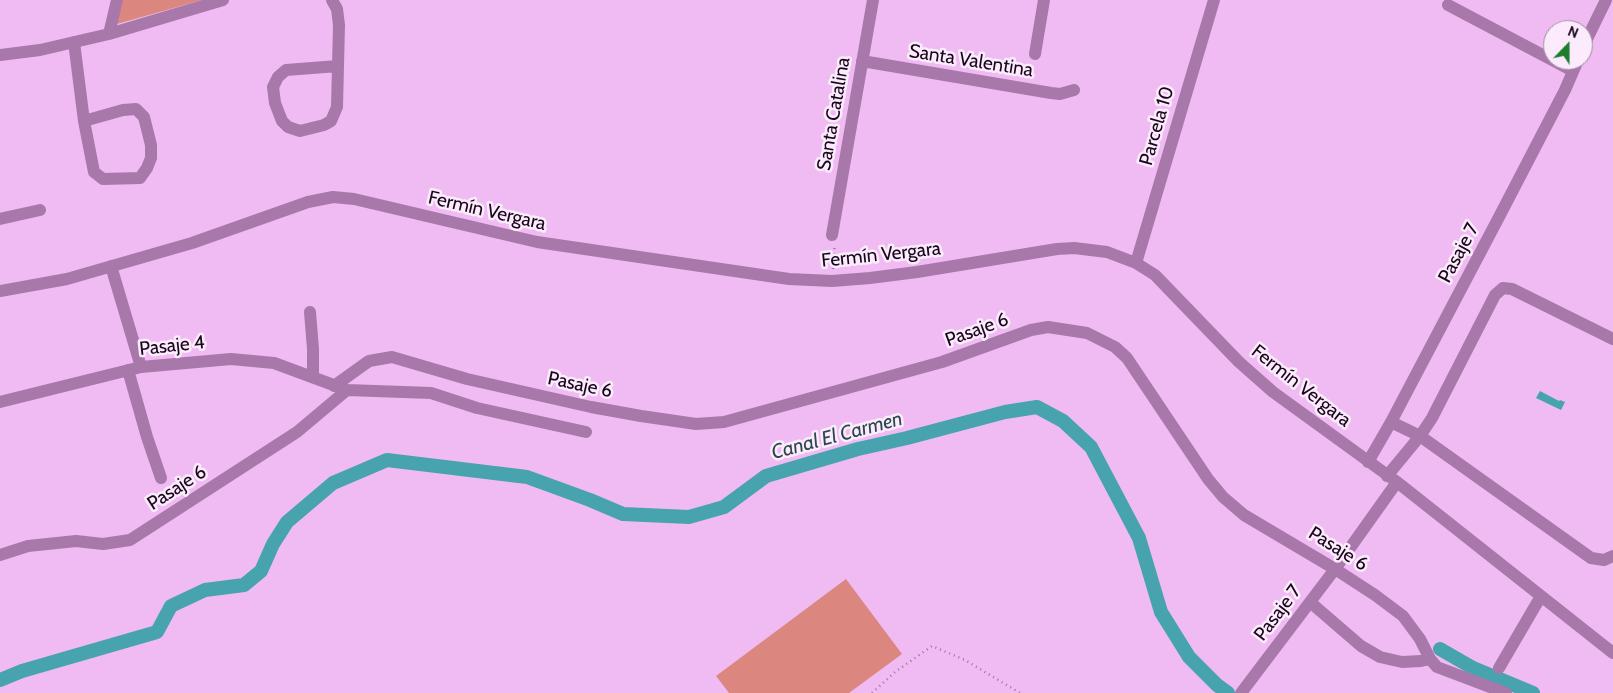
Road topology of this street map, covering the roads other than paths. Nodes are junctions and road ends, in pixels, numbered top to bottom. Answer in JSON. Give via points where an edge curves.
{"nodes":[{"id":1,"x":116,"y":0,"type":"edge"},
{"id":2,"x":223,"y":0,"type":"edge"},
{"id":3,"x":332,"y":0,"type":"edge"},
{"id":4,"x":873,"y":0,"type":"edge"},
{"id":5,"x":1044,"y":0,"type":"edge"},
{"id":6,"x":1214,"y":0,"type":"edge"},
{"id":7,"x":1606,"y":0,"type":"edge"},
{"id":8,"x":1448,"y":5,"type":"dead end"},
{"id":9,"x":1593,"y":27,"type":"edge"},
{"id":10,"x":110,"y":34,"type":"junction"},
{"id":11,"x":74,"y":42,"type":"junction"},
{"id":12,"x":1543,"y":50,"type":"edge"},
{"id":13,"x":1035,"y":54,"type":"dead end"},
{"id":14,"x":0,"y":55,"type":"edge"},
{"id":15,"x":862,"y":61,"type":"junction"},
{"id":16,"x":338,"y":66,"type":"junction"},
{"id":17,"x":1573,"y":70,"type":"edge"},
{"id":18,"x":1074,"y":90,"type":"dead end"},
{"id":19,"x":84,"y":121,"type":"junction"},
{"id":20,"x":40,"y":210,"type":"dead end"},
{"id":21,"x":0,"y":219,"type":"edge"},
{"id":22,"x":832,"y":235,"type":"road end"},
{"id":23,"x":1136,"y":263,"type":"junction"},
{"id":24,"x":111,"y":266,"type":"junction"},
{"id":25,"x":0,"y":291,"type":"edge"},
{"id":26,"x":310,"y":312,"type":"dead end"},
{"id":27,"x":1613,"y":339,"type":"edge"},
{"id":28,"x":141,"y":367,"type":"junction"},
{"id":29,"x":128,"y":370,"type":"junction"},
{"id":30,"x":314,"y":377,"type":"junction"},
{"id":31,"x":334,"y":386,"type":"junction"},
{"id":32,"x":347,"y":390,"type":"junction"},
{"id":33,"x":0,"y":402,"type":"edge"},
{"id":34,"x":1392,"y":422,"type":"junction"},
{"id":35,"x":586,"y":432,"type":"dead end"},
{"id":36,"x":1420,"y":436,"type":"junction"},
{"id":37,"x":1368,"y":462,"type":"junction"},
{"id":38,"x":161,"y":478,"type":"dead end"},
{"id":39,"x":1392,"y":479,"type":"junction"},
{"id":40,"x":0,"y":555,"type":"edge"},
{"id":41,"x":1613,"y":556,"type":"edge"},
{"id":42,"x":1335,"y":569,"type":"junction"},
{"id":43,"x":1540,"y":596,"type":"junction"},
{"id":44,"x":1310,"y":602,"type":"junction"},
{"id":45,"x":1613,"y":653,"type":"edge"},
{"id":46,"x":1430,"y":659,"type":"junction"},
{"id":47,"x":1499,"y":668,"type":"dead end"},
{"id":48,"x":1241,"y":693,"type":"edge"},
{"id":49,"x":1506,"y":693,"type":"edge"}],
"edges":[{"from":1,"to":10,"type":"street"},
{"from":2,"to":10,"type":"street"},
{"from":3,"to":16,"type":"street","via":[[339,25]]},
{"from":4,"to":15,"type":"street","name":"Santa Catalina"},
{"from":5,"to":13,"type":"street"},
{"from":6,"to":23,"type":"street","name":"Parcela 10"},
{"from":7,"to":9,"type":"street"},
{"from":8,"to":12,"type":"street"},
{"from":10,"to":11,"type":"street"},
{"from":11,"to":14,"type":"street"},
{"from":11,"to":19,"type":"street"},
{"from":15,"to":18,"type":"street","name":"Santa Valentina","via":[[1051,93]]},
{"from":15,"to":22,"type":"street","name":"Santa Catalina"},
{"from":16,"to":16,"type":"street","via":[[286,70],[278,76],[273,87],[275,103],[288,127],[300,131],[331,120],[337,107]]},
{"from":17,"to":34,"type":"street","name":"Pasaje 7"},
{"from":19,"to":19,"type":"street","via":[[94,172],[103,178],[140,178],[151,158],[144,117],[136,109]]},
{"from":20,"to":21,"type":"street"},
{"from":23,"to":24,"type":"street","name":"Fermín Vergara","via":[[1107,252],[1074,248],[917,272],[851,280],[810,280],[537,242],[354,199],[333,197],[308,202],[192,243]]},
{"from":23,"to":37,"type":"street","name":"Fermín Vergara","via":[[1164,283],[1239,362],[1273,392]]},
{"from":24,"to":25,"type":"street","name":"Fermín Vergara","via":[[45,284]]},
{"from":24,"to":28,"type":"street"},
{"from":26,"to":30,"type":"street"},
{"from":27,"to":36,"type":"street","name":"Pasaje 7","via":[[1512,289],[1503,288],[1495,295]]},
{"from":28,"to":29,"type":"street","name":"Pasaje 4"},
{"from":28,"to":30,"type":"street","name":"Pasaje 4","via":[[231,358],[274,363]]},
{"from":29,"to":33,"type":"street","name":"Pasaje 4"},
{"from":29,"to":38,"type":"street"},
{"from":30,"to":31,"type":"street","name":"Pasaje 4"},
{"from":31,"to":32,"type":"street","name":"Pasaje 4"},
{"from":31,"to":42,"type":"street","name":"Pasaje 6","via":[[369,361],[392,357],[467,379],[600,408],[696,424],[724,422],[942,362],[1031,330],[1048,327],[1088,333],[1116,347],[1127,358],[1223,497],[1244,515]]},
{"from":32,"to":35,"type":"street","via":[[431,393],[477,408]]},
{"from":32,"to":40,"type":"street","name":"Pasaje 6","via":[[297,432],[130,540],[28,546]]},
{"from":34,"to":36,"type":"street"},
{"from":34,"to":37,"type":"street","name":"Pasaje 7"},
{"from":36,"to":39,"type":"street","name":"Pasaje 7"},
{"from":36,"to":41,"type":"street","via":[[1591,558],[1604,560]]},
{"from":37,"to":39,"type":"street","name":"Fermín Vergara"},
{"from":39,"to":42,"type":"street","name":"Pasaje 7"},
{"from":39,"to":43,"type":"street","name":"Fermín Vergara"},
{"from":42,"to":44,"type":"street","name":"Pasaje 7"},
{"from":42,"to":46,"type":"street","name":"Pasaje 6","via":[[1403,616],[1420,638]]},
{"from":43,"to":45,"type":"street","name":"Fermín Vergara"},
{"from":43,"to":47,"type":"street"},
{"from":44,"to":46,"type":"street","via":[[1361,646],[1380,657],[1402,662]]},
{"from":44,"to":48,"type":"street","name":"Pasaje 7"},
{"from":46,"to":49,"type":"street","name":"Pasaje 6","via":[[1449,673]]}]}
